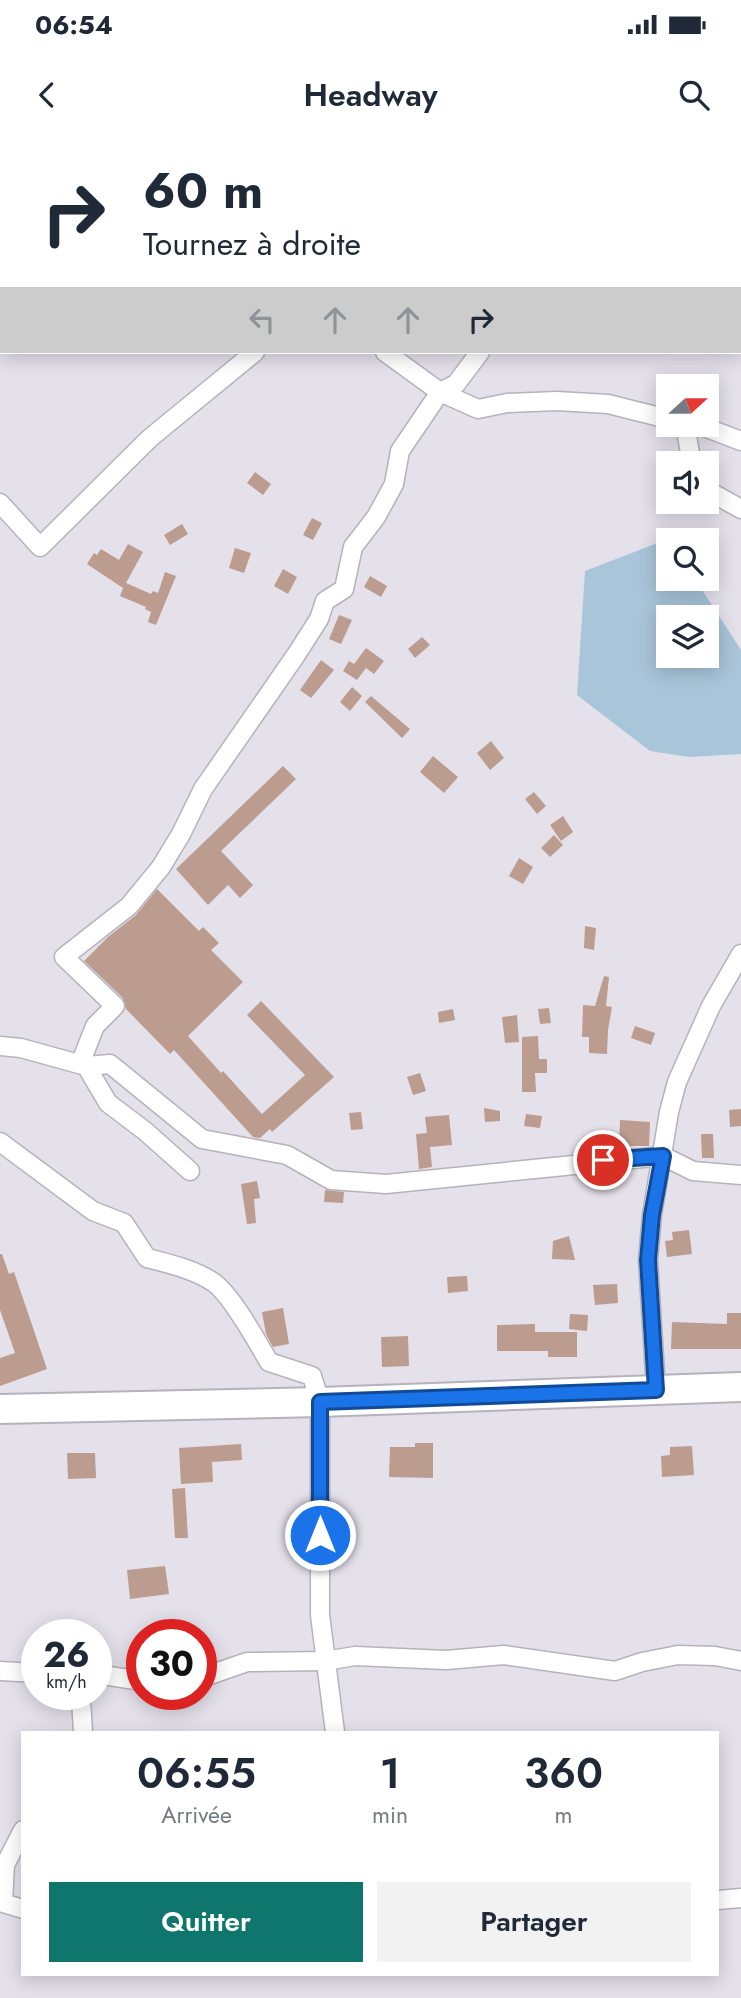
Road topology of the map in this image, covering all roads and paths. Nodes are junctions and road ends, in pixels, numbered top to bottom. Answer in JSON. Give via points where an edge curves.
{"nodes":[{"id":1,"x":253,"y":354,"type":"edge"},
{"id":2,"x":388,"y":354,"type":"edge"},
{"id":3,"x":478,"y":354,"type":"edge"},
{"id":4,"x":440,"y":392,"type":"junction"},
{"id":5,"x":656,"y":416,"type":"edge"},
{"id":6,"x":719,"y":433,"type":"edge"},
{"id":7,"x":741,"y":441,"type":"edge"},
{"id":8,"x":719,"y":497,"type":"edge"},
{"id":9,"x":0,"y":503,"type":"edge"},
{"id":10,"x":741,"y":509,"type":"edge"},
{"id":11,"x":741,"y":954,"type":"edge"},
{"id":12,"x":0,"y":1046,"type":"edge"},
{"id":13,"x":86,"y":1066,"type":"junction"},
{"id":14,"x":0,"y":1142,"type":"edge"},
{"id":15,"x":663,"y":1156,"type":"junction"},
{"id":16,"x":190,"y":1171,"type":"dead end"},
{"id":17,"x":741,"y":1174,"type":"edge"},
{"id":18,"x":741,"y":1387,"type":"edge"},
{"id":19,"x":656,"y":1390,"type":"junction"},
{"id":20,"x":320,"y":1402,"type":"junction"},
{"id":21,"x":0,"y":1409,"type":"edge"},
{"id":22,"x":325,"y":1661,"type":"junction"},
{"id":23,"x":741,"y":1661,"type":"edge"},
{"id":24,"x":0,"y":1671,"type":"edge"},
{"id":25,"x":21,"y":1672,"type":"edge"},
{"id":26,"x":217,"y":1672,"type":"edge"},
{"id":27,"x":82,"y":1710,"type":"edge"},
{"id":28,"x":83,"y":1731,"type":"edge"},
{"id":29,"x":335,"y":1731,"type":"edge"},
{"id":30,"x":21,"y":1834,"type":"edge"},
{"id":31,"x":741,"y":1898,"type":"edge"},
{"id":32,"x":719,"y":1900,"type":"edge"},
{"id":33,"x":21,"y":1908,"type":"edge"}],
"edges":[{"from":1,"to":9,"type":"street","via":[[150,438],[40,547]]},
{"from":2,"to":4,"type":"street"},
{"from":3,"to":4,"type":"street","via":[[456,384]]},
{"from":4,"to":5,"type":"street","via":[[478,409],[557,401],[608,404]]},
{"from":4,"to":13,"type":"street","via":[[401,451],[394,484],[353,547],[344,589],[325,601],[296,655],[203,789],[161,867],[129,906],[64,957],[115,1006],[95,1026],[82,1059]]},
{"from":6,"to":7,"type":"street"},
{"from":8,"to":10,"type":"street"},
{"from":11,"to":15,"type":"street","via":[[711,1006],[677,1082]]},
{"from":12,"to":13,"type":"street"},
{"from":13,"to":15,"type":"street","via":[[110,1064],[202,1139],[287,1155],[331,1180],[386,1184]]},
{"from":13,"to":16,"type":"street","via":[[108,1102]]},
{"from":14,"to":20,"type":"street","via":[[93,1212],[124,1223],[147,1258],[186,1268],[216,1284],[270,1362],[312,1377]]},
{"from":15,"to":17,"type":"street","via":[[693,1171]]},
{"from":15,"to":19,"type":"street","via":[[648,1260]]},
{"from":18,"to":19,"type":"main road"},
{"from":19,"to":20,"type":"main road"},
{"from":20,"to":21,"type":"main road"},
{"from":20,"to":22,"type":"street","via":[[320,1615]]},
{"from":22,"to":23,"type":"street","via":[[355,1656],[446,1660],[503,1655],[615,1671],[678,1655]]},
{"from":22,"to":26,"type":"street","via":[[247,1662]]},
{"from":22,"to":29,"type":"street"},
{"from":24,"to":25,"type":"street"},
{"from":27,"to":28,"type":"street"},
{"from":30,"to":33,"type":"street","via":[[5,1864],[4,1903]]},
{"from":31,"to":32,"type":"street"}]}
